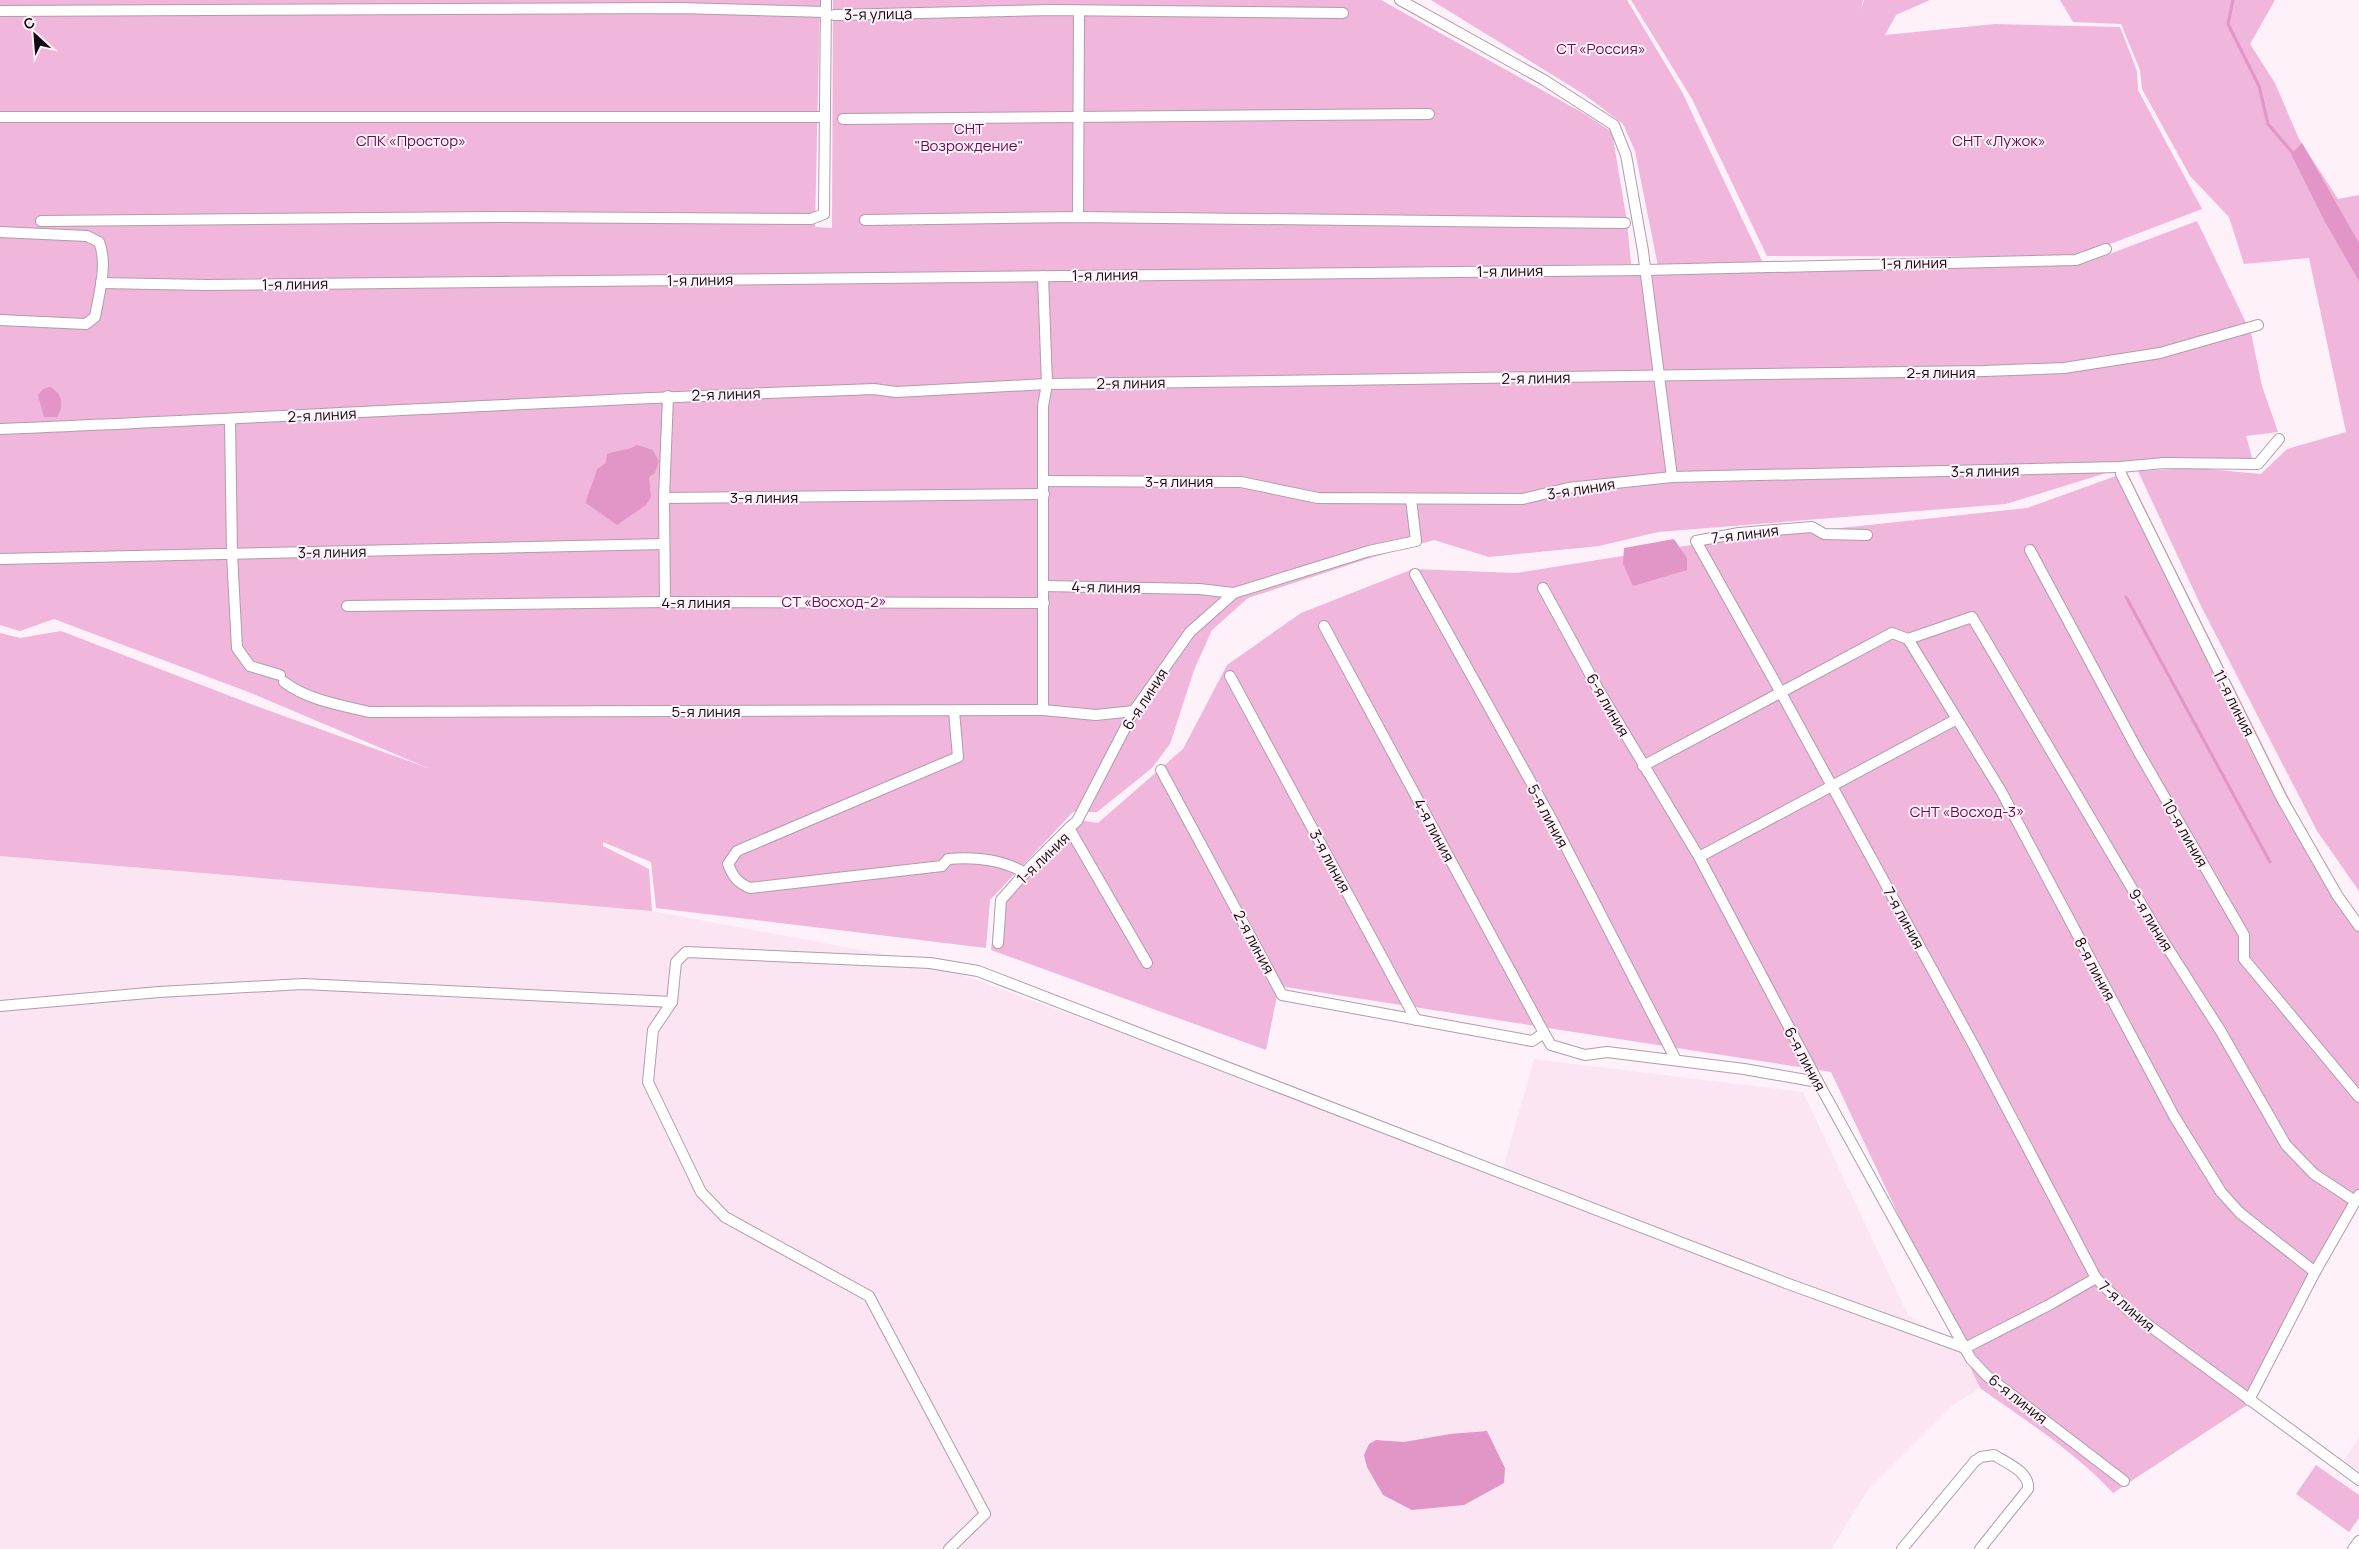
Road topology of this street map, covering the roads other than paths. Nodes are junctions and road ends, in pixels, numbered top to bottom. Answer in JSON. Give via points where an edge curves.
{"nodes":[{"id":1,"x":826,"y":0,"type":"edge"},
{"id":2,"x":1400,"y":0,"type":"edge"},
{"id":3,"x":1051,"y":5,"type":"edge"},
{"id":4,"x":1079,"y":11,"type":"junction"},
{"id":5,"x":0,"y":12,"type":"edge"},
{"id":6,"x":830,"y":13,"type":"junction"},
{"id":7,"x":1343,"y":13,"type":"dead end"},
{"id":8,"x":1430,"y":114,"type":"dead end"},
{"id":9,"x":1078,"y":116,"type":"junction"},
{"id":10,"x":0,"y":117,"type":"edge"},
{"id":11,"x":825,"y":117,"type":"junction"},
{"id":12,"x":843,"y":119,"type":"dead end"},
{"id":13,"x":1078,"y":217,"type":"junction"},
{"id":14,"x":865,"y":220,"type":"dead end"},
{"id":15,"x":41,"y":221,"type":"dead end"},
{"id":16,"x":1625,"y":223,"type":"dead end"},
{"id":17,"x":0,"y":232,"type":"edge"},
{"id":18,"x":2106,"y":249,"type":"dead end"},
{"id":19,"x":1644,"y":270,"type":"junction"},
{"id":20,"x":1044,"y":276,"type":"junction"},
{"id":21,"x":101,"y":283,"type":"junction"},
{"id":22,"x":0,"y":320,"type":"edge"},
{"id":23,"x":2258,"y":324,"type":"dead end"},
{"id":24,"x":1659,"y":376,"type":"junction"},
{"id":25,"x":1047,"y":384,"type":"junction"},
{"id":26,"x":668,"y":396,"type":"junction"},
{"id":27,"x":230,"y":419,"type":"junction"},
{"id":28,"x":0,"y":429,"type":"edge"},
{"id":29,"x":2279,"y":439,"type":"dead end"},
{"id":30,"x":2121,"y":471,"type":"junction"},
{"id":31,"x":1672,"y":476,"type":"junction"},
{"id":32,"x":1043,"y":481,"type":"junction"},
{"id":33,"x":1044,"y":494,"type":"junction"},
{"id":34,"x":664,"y":498,"type":"junction"},
{"id":35,"x":1411,"y":498,"type":"junction"},
{"id":36,"x":1867,"y":535,"type":"dead end"},
{"id":37,"x":664,"y":544,"type":"junction"},
{"id":38,"x":2030,"y":550,"type":"dead end"},
{"id":39,"x":232,"y":554,"type":"junction"},
{"id":40,"x":0,"y":559,"type":"edge"},
{"id":41,"x":1415,"y":574,"type":"dead end"},
{"id":42,"x":1044,"y":586,"type":"junction"},
{"id":43,"x":1543,"y":588,"type":"dead end"},
{"id":44,"x":1234,"y":593,"type":"junction"},
{"id":45,"x":665,"y":602,"type":"junction"},
{"id":46,"x":1044,"y":603,"type":"junction"},
{"id":47,"x":347,"y":606,"type":"dead end"},
{"id":48,"x":1324,"y":626,"type":"dead end"},
{"id":49,"x":1908,"y":639,"type":"junction"},
{"id":50,"x":1230,"y":676,"type":"dead end"},
{"id":51,"x":1780,"y":691,"type":"junction"},
{"id":52,"x":1043,"y":710,"type":"junction"},
{"id":53,"x":954,"y":711,"type":"junction"},
{"id":54,"x":1134,"y":711,"type":"junction"},
{"id":55,"x":1957,"y":719,"type":"junction"},
{"id":56,"x":1643,"y":766,"type":"junction"},
{"id":57,"x":1161,"y":770,"type":"dead end"},
{"id":58,"x":1832,"y":785,"type":"junction"},
{"id":59,"x":1073,"y":825,"type":"junction"},
{"id":60,"x":1698,"y":857,"type":"junction"},
{"id":61,"x":1025,"y":873,"type":"junction"},
{"id":62,"x":2359,"y":926,"type":"edge"},
{"id":63,"x":998,"y":943,"type":"dead end"},
{"id":64,"x":1147,"y":963,"type":"dead end"},
{"id":65,"x":672,"y":1002,"type":"junction"},
{"id":66,"x":0,"y":1006,"type":"edge"},
{"id":67,"x":1416,"y":1020,"type":"junction"},
{"id":68,"x":1544,"y":1033,"type":"junction"},
{"id":69,"x":1676,"y":1060,"type":"junction"},
{"id":70,"x":1818,"y":1082,"type":"junction"},
{"id":71,"x":2359,"y":1097,"type":"edge"},
{"id":72,"x":2357,"y":1198,"type":"edge"},
{"id":73,"x":2315,"y":1272,"type":"junction"},
{"id":74,"x":2096,"y":1278,"type":"junction"},
{"id":75,"x":1964,"y":1348,"type":"junction"},
{"id":76,"x":2249,"y":1400,"type":"junction"},
{"id":77,"x":2359,"y":1480,"type":"edge"},
{"id":78,"x":2124,"y":1481,"type":"dead end"},
{"id":79,"x":2359,"y":1541,"type":"edge"},
{"id":80,"x":949,"y":1549,"type":"edge"},
{"id":81,"x":1902,"y":1549,"type":"edge"},
{"id":82,"x":1980,"y":1549,"type":"edge"},
{"id":83,"x":2353,"y":1549,"type":"edge"}],
"edges":[{"from":1,"to":6,"type":"street"},
{"from":2,"to":19,"type":"street","via":[[1544,80],[1614,125],[1626,155]]},
{"from":3,"to":4,"type":"street","name":"3-я улица"},
{"from":3,"to":6,"type":"street","name":"3-я улица"},
{"from":4,"to":7,"type":"street","name":"3-я улица"},
{"from":4,"to":9,"type":"street"},
{"from":5,"to":6,"type":"street","name":"3-я улица","via":[[677,8]]},
{"from":6,"to":11,"type":"street"},
{"from":8,"to":9,"type":"street"},
{"from":9,"to":12,"type":"street"},
{"from":9,"to":13,"type":"street"},
{"from":10,"to":11,"type":"street"},
{"from":11,"to":15,"type":"street","via":[[824,214],[811,219],[485,217]]},
{"from":13,"to":14,"type":"street"},
{"from":13,"to":16,"type":"street"},
{"from":17,"to":21,"type":"street","via":[[87,236],[99,242],[102,249]]},
{"from":18,"to":19,"type":"street","name":"1-я линия","via":[[2076,260]]},
{"from":19,"to":20,"type":"street","name":"1-я линия"},
{"from":19,"to":24,"type":"street"},
{"from":20,"to":21,"type":"street","name":"1-я линия","via":[[207,285]]},
{"from":20,"to":25,"type":"street"},
{"from":21,"to":22,"type":"street","via":[[95,317],[86,324]]},
{"from":23,"to":24,"type":"street","name":"2-я линия","via":[[2160,353],[2064,368]]},
{"from":24,"to":25,"type":"street","name":"2-я линия"},
{"from":24,"to":31,"type":"street"},
{"from":25,"to":26,"type":"street","name":"2-я линия","via":[[896,392],[874,389]]},
{"from":25,"to":32,"type":"street","via":[[1043,406]]},
{"from":26,"to":27,"type":"street","name":"2-я линия"},
{"from":26,"to":34,"type":"street"},
{"from":27,"to":28,"type":"street","name":"2-я линия"},
{"from":27,"to":39,"type":"street","name":"5-я линия"},
{"from":29,"to":30,"type":"street","name":"3-я линия","via":[[2258,464],[2164,464]]},
{"from":30,"to":31,"type":"street","name":"3-я линия"},
{"from":30,"to":62,"type":"street","name":"11-я линия","via":[[2282,798],[2337,895]]},
{"from":31,"to":35,"type":"street","name":"3-я линия","via":[[1568,488],[1523,499]]},
{"from":32,"to":33,"type":"street"},
{"from":32,"to":35,"type":"street","name":"3-я линия","via":[[1242,482],[1318,498]]},
{"from":33,"to":34,"type":"street","name":"3-я линия"},
{"from":33,"to":42,"type":"street"},
{"from":34,"to":37,"type":"street"},
{"from":35,"to":44,"type":"street","name":"4-я линия","via":[[1416,541],[1369,551]]},
{"from":36,"to":51,"type":"street","name":"7-я линия","via":[[1824,534],[1812,527],[1739,533],[1696,541]]},
{"from":37,"to":39,"type":"street","name":"3-я линия"},
{"from":37,"to":45,"type":"street"},
{"from":38,"to":71,"type":"street","name":"10-я линия","via":[[2138,751],[2244,935],[2244,959]]},
{"from":39,"to":40,"type":"street","name":"3-я линия"},
{"from":39,"to":53,"type":"street","name":"5-я линия","via":[[237,648],[250,666],[282,679],[303,694],[369,712]]},
{"from":41,"to":69,"type":"street","name":"5-я линия","via":[[1552,820]]},
{"from":42,"to":44,"type":"street","name":"4-я линия","via":[[1199,588]]},
{"from":42,"to":46,"type":"street"},
{"from":43,"to":56,"type":"street","name":"6-я линия"},
{"from":44,"to":54,"type":"street","name":"6-я линия","via":[[1190,632]]},
{"from":45,"to":46,"type":"street","name":"4-я линия"},
{"from":45,"to":47,"type":"street","name":"4-я линия"},
{"from":46,"to":52,"type":"street"},
{"from":48,"to":68,"type":"street","name":"4-я линия"},
{"from":49,"to":51,"type":"street","via":[[1892,633]]},
{"from":49,"to":55,"type":"street","name":"8-я линия"},
{"from":49,"to":72,"type":"street","name":"9-я линия","via":[[1972,617],[2286,1145],[2314,1174]]},
{"from":50,"to":67,"type":"street","name":"3-я линия"},
{"from":51,"to":56,"type":"street"},
{"from":51,"to":58,"type":"street","name":"7-я линия"},
{"from":52,"to":53,"type":"street","name":"5-я линия"},
{"from":52,"to":54,"type":"street","name":"5-я линия","via":[[1096,715]]},
{"from":53,"to":61,"type":"street","via":[[958,757],[738,851],[728,864],[732,874],[750,888],[942,866],[948,859],[960,858],[994,860],[1011,864]]},
{"from":54,"to":59,"type":"street","name":"6-я линия"},
{"from":55,"to":58,"type":"street"},
{"from":55,"to":73,"type":"street","name":"8-я линия","via":[[2002,791],[2174,1116],[2222,1192],[2240,1213]]},
{"from":56,"to":60,"type":"street","name":"6-я линия"},
{"from":57,"to":67,"type":"street","name":"2-я линия","via":[[1282,994]]},
{"from":58,"to":60,"type":"street"},
{"from":58,"to":74,"type":"street","name":"7-я линия"},
{"from":59,"to":61,"type":"street","name":"1-я линия"},
{"from":59,"to":64,"type":"street","name":"1-я линия"},
{"from":60,"to":70,"type":"street","name":"6-я линия"},
{"from":61,"to":63,"type":"street","name":"1-я линия","via":[[1001,900]]},
{"from":65,"to":66,"type":"street","via":[[303,984]]},
{"from":65,"to":75,"type":"street","via":[[676,962],[686,952],[930,964],[978,971],[1777,1280]]},
{"from":65,"to":80,"type":"street","via":[[653,1030],[648,1082],[701,1192],[725,1217],[869,1296],[985,1514]]},
{"from":67,"to":68,"type":"street","via":[[1532,1041]]},
{"from":68,"to":69,"type":"street","via":[[1551,1045],[1585,1055],[1607,1052]]},
{"from":69,"to":70,"type":"street"},
{"from":70,"to":75,"type":"street","name":"6-я линия"},
{"from":72,"to":73,"type":"street"},
{"from":73,"to":76,"type":"street"},
{"from":74,"to":75,"type":"street"},
{"from":74,"to":76,"type":"street","name":"7-я линия","via":[[2128,1310]]},
{"from":75,"to":78,"type":"street","name":"6-я линия","via":[[1988,1376]]},
{"from":76,"to":77,"type":"street","name":"7-я линия"},
{"from":79,"to":83,"type":"street"},
{"from":81,"to":82,"type":"street","via":[[1975,1461],[1994,1455],[2025,1476],[2028,1489]]}]}
